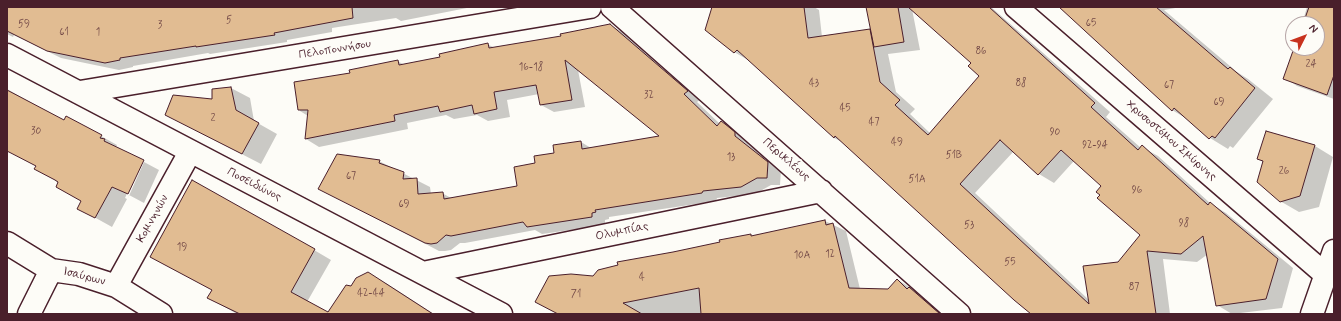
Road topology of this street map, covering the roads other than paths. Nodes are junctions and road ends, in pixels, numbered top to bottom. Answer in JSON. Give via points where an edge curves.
{"nodes":[{"id":1,"x":590,"y":7,"type":"edge"},
{"id":2,"x":612,"y":7,"type":"edge"},
{"id":3,"x":1016,"y":7,"type":"edge"},
{"id":4,"x":7,"y":55,"type":"edge"},
{"id":5,"x":80,"y":92,"type":"junction"},
{"id":6,"x":190,"y":152,"type":"junction"},
{"id":7,"x":821,"y":191,"type":"junction"},
{"id":8,"x":7,"y":243,"type":"edge"},
{"id":9,"x":1334,"y":251,"type":"edge"},
{"id":10,"x":52,"y":270,"type":"junction"},
{"id":11,"x":423,"y":273,"type":"junction"},
{"id":12,"x":1326,"y":275,"type":"junction"},
{"id":13,"x":116,"y":286,"type":"junction"},
{"id":14,"x":29,"y":314,"type":"edge"},
{"id":15,"x":161,"y":314,"type":"edge"},
{"id":16,"x":501,"y":314,"type":"edge"},
{"id":17,"x":959,"y":314,"type":"edge"},
{"id":18,"x":1312,"y":314,"type":"edge"}],
"edges":[{"from":1,"to":5,"type":"street","name":"Πελοποννήσου"},
{"from":2,"to":7,"type":"street","name":"Περικλέους"},
{"from":3,"to":12,"type":"street","name":"Χρυσοστόμου Σμύρνης"},
{"from":4,"to":5,"type":"street","name":"Ποσειδώνος"},
{"from":5,"to":6,"type":"street","name":"Ποσειδώνος"},
{"from":6,"to":11,"type":"street","name":"Ποσειδώνος"},
{"from":6,"to":13,"type":"street","name":"Κομνηνών"},
{"from":7,"to":11,"type":"street","name":"Ολυμπίας"},
{"from":7,"to":17,"type":"street","name":"Περικλέους"},
{"from":8,"to":10,"type":"street","name":"Ισαύρων"},
{"from":9,"to":12,"type":"street"},
{"from":10,"to":13,"type":"street","name":"Ισαύρων","via":[[79,274]]},
{"from":10,"to":14,"type":"street"},
{"from":11,"to":16,"type":"street","name":"Ποσειδώνος"},
{"from":12,"to":18,"type":"street"},
{"from":13,"to":15,"type":"street","name":"Ισαύρων"}]}
